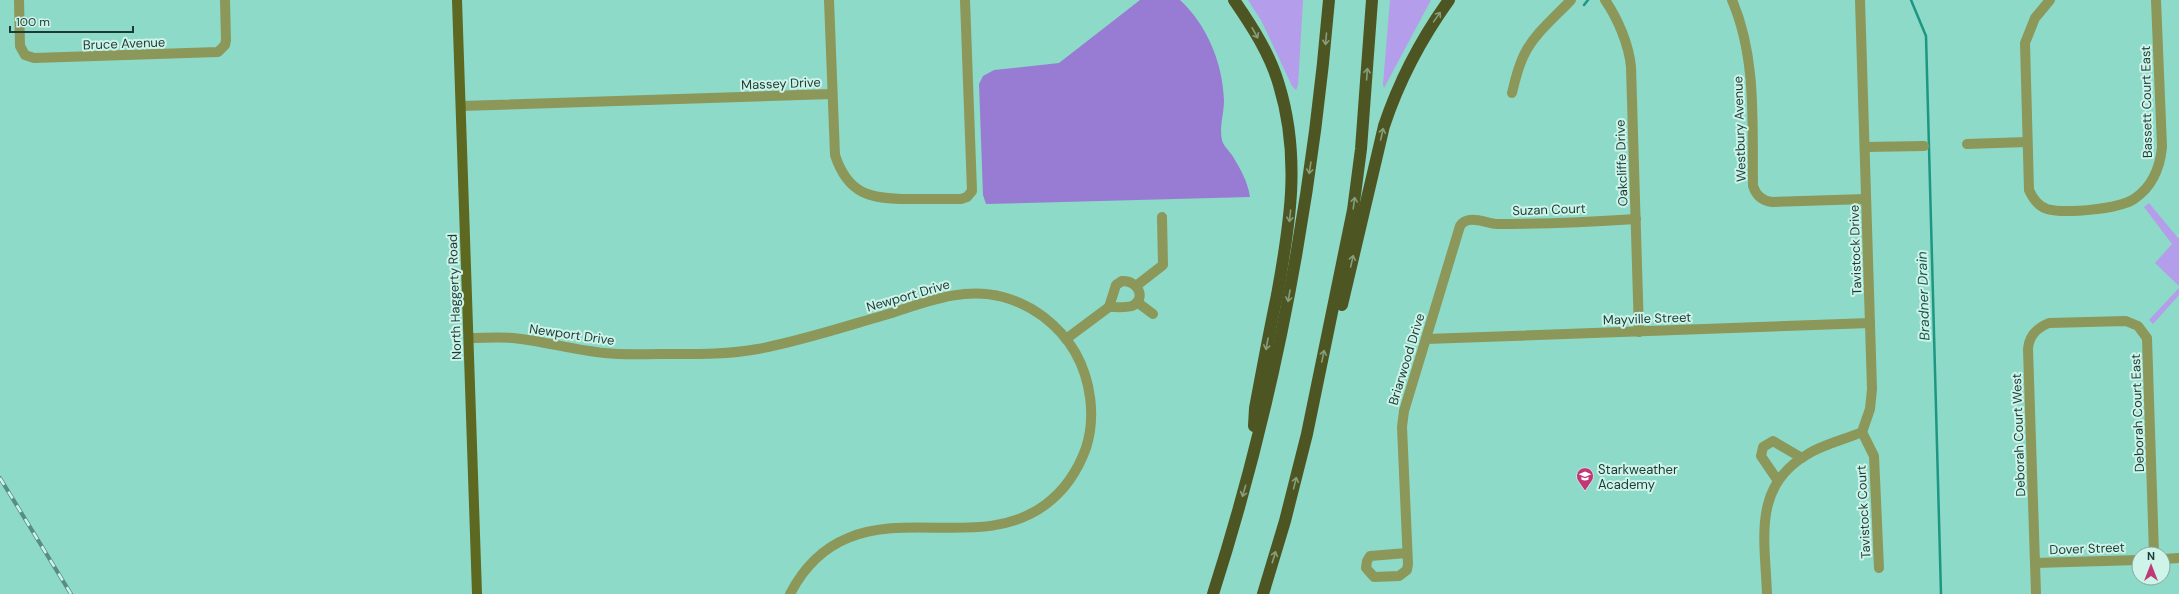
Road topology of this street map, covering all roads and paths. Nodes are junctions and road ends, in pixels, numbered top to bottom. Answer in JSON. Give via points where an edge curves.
{"nodes":[{"id":1,"x":19,"y":0,"type":"edge"},
{"id":2,"x":225,"y":0,"type":"edge"},
{"id":3,"x":458,"y":0,"type":"edge"},
{"id":4,"x":829,"y":0,"type":"edge"},
{"id":5,"x":965,"y":0,"type":"edge"},
{"id":6,"x":1234,"y":0,"type":"edge"},
{"id":7,"x":1329,"y":0,"type":"edge"},
{"id":8,"x":1372,"y":0,"type":"edge"},
{"id":9,"x":1449,"y":0,"type":"edge"},
{"id":10,"x":1571,"y":0,"type":"edge"},
{"id":11,"x":1605,"y":0,"type":"edge"},
{"id":12,"x":1732,"y":0,"type":"edge"},
{"id":13,"x":1860,"y":0,"type":"edge"},
{"id":14,"x":2050,"y":0,"type":"edge"},
{"id":15,"x":2156,"y":0,"type":"edge"},
{"id":16,"x":1512,"y":93,"type":"dead end"},
{"id":17,"x":832,"y":94,"type":"junction"},
{"id":18,"x":461,"y":106,"type":"junction"},
{"id":19,"x":2027,"y":142,"type":"junction"},
{"id":20,"x":1967,"y":144,"type":"dead end"},
{"id":21,"x":1924,"y":146,"type":"dead end"},
{"id":22,"x":1865,"y":147,"type":"junction"},
{"id":23,"x":1866,"y":199,"type":"junction"},
{"id":24,"x":1162,"y":217,"type":"dead end"},
{"id":25,"x":1636,"y":220,"type":"junction"},
{"id":26,"x":1465,"y":222,"type":"joint"},
{"id":27,"x":1136,"y":286,"type":"junction"},
{"id":28,"x":1136,"y":302,"type":"junction"},
{"id":29,"x":1109,"y":307,"type":"junction"},
{"id":30,"x":1153,"y":314,"type":"dead end"},
{"id":31,"x":2086,"y":322,"type":"joint"},
{"id":32,"x":1870,"y":323,"type":"junction"},
{"id":33,"x":1639,"y":332,"type":"junction"},
{"id":34,"x":1327,"y":337,"type":"junction"},
{"id":35,"x":469,"y":338,"type":"junction"},
{"id":36,"x":1066,"y":339,"type":"junction"},
{"id":37,"x":1426,"y":339,"type":"junction"},
{"id":38,"x":1862,"y":432,"type":"junction"},
{"id":39,"x":1802,"y":458,"type":"junction"},
{"id":40,"x":1250,"y":469,"type":"junction"},
{"id":41,"x":1778,"y":481,"type":"junction"},
{"id":42,"x":2154,"y":546,"type":"edge"},
{"id":43,"x":1407,"y":553,"type":"junction"},
{"id":44,"x":2131,"y":560,"type":"edge"},
{"id":45,"x":2035,"y":563,"type":"junction"},
{"id":46,"x":1879,"y":568,"type":"dead end"},
{"id":47,"x":477,"y":594,"type":"edge"},
{"id":48,"x":790,"y":594,"type":"edge"},
{"id":49,"x":1213,"y":594,"type":"edge"},
{"id":50,"x":1263,"y":594,"type":"edge"},
{"id":51,"x":1767,"y":594,"type":"edge"},
{"id":52,"x":2036,"y":594,"type":"edge"}],
"edges":[{"from":1,"to":2,"type":"street","name":"Bruce Avenue","via":[[20,46],[25,55],[34,58],[218,52],[223,49],[226,40]]},
{"from":3,"to":18,"type":"main road","name":"North Haggerty Road"},
{"from":4,"to":17,"type":"street"},
{"from":5,"to":17,"type":"street","name":"Massey Drive","via":[[973,186],[967,197],[883,199],[856,188],[842,173],[836,155]]},
{"from":6,"to":40,"type":"highway","one_way":true,"via":[[1264,48],[1279,85],[1291,149],[1292,178],[1292,201],[1286,243],[1255,408]]},
{"from":7,"to":40,"type":"highway","one_way":true,"via":[[1316,135],[1300,232],[1286,314]]},
{"from":34,"to":8,"type":"highway","one_way":true,"via":[[1353,210],[1361,149]]},
{"from":34,"to":9,"type":"highway","one_way":true,"via":[[1341,308],[1390,108],[1413,56]]},
{"from":10,"to":16,"type":"street","via":[[1525,53],[1517,71]]},
{"from":11,"to":25,"type":"street","name":"Oakcliffe Drive","via":[[1615,18],[1630,58]]},
{"from":12,"to":23,"type":"street","name":"Westbury Avenue","via":[[1743,30],[1750,70],[1753,186],[1758,195],[1772,202]]},
{"from":13,"to":22,"type":"street","name":"Tavistock Drive"},
{"from":14,"to":19,"type":"street","name":"Bassett Court East","via":[[2034,18],[2025,43]]},
{"from":15,"to":19,"type":"street","name":"Bassett Court East","via":[[2162,147],[2159,166],[2150,184],[2135,198],[2116,207],[2051,210],[2035,201],[2028,184]]},
{"from":17,"to":18,"type":"street","name":"Massey Drive"},
{"from":18,"to":35,"type":"main road","name":"North Haggerty Road"},
{"from":19,"to":20,"type":"street"},
{"from":21,"to":22,"type":"street"},
{"from":22,"to":23,"type":"street","name":"Tavistock Drive"},
{"from":23,"to":32,"type":"street","name":"Tavistock Drive"},
{"from":24,"to":27,"type":"street","via":[[1163,265]]},
{"from":25,"to":26,"type":"street","name":"Suzan Court","via":[[1495,224],[1472,220]]},
{"from":25,"to":33,"type":"street","name":"Oakcliffe Drive"},
{"from":26,"to":37,"type":"street","name":"Briarwood Drive","via":[[1458,233]]},
{"from":27,"to":28,"type":"street","via":[[1139,295]]},
{"from":27,"to":29,"type":"street","via":[[1127,281],[1119,282],[1113,290]]},
{"from":28,"to":29,"type":"street","via":[[1130,306]]},
{"from":28,"to":30,"type":"street"},
{"from":29,"to":36,"type":"street"},
{"from":31,"to":42,"type":"street","name":"Deborah Court East","via":[[2130,322],[2138,326],[2146,338]]},
{"from":31,"to":45,"type":"street","name":"Deborah Court West","via":[[2049,323],[2032,334],[2028,344]]},
{"from":32,"to":33,"type":"street","name":"Mayville Street"},
{"from":32,"to":38,"type":"street","name":"Tavistock Drive","via":[[1872,400]]},
{"from":33,"to":37,"type":"street","name":"Mayville Street"},
{"from":50,"to":34,"type":"highway","one_way":true,"via":[[1307,434]]},
{"from":35,"to":36,"type":"street","name":"Newport Drive","via":[[512,338],[610,354],[728,353],[779,345],[946,296],[977,293],[1001,296],[1027,306],[1054,326]]},
{"from":35,"to":47,"type":"main road","name":"North Haggerty Road"},
{"from":36,"to":48,"type":"street","name":"Newport Drive","via":[[1085,375],[1091,421],[1082,459],[1071,478],[1054,498],[1032,514],[999,526],[884,530],[849,537],[823,552],[810,564]]},
{"from":37,"to":43,"type":"street","name":"Briarwood Drive","via":[[1403,419]]},
{"from":38,"to":39,"type":"street"},
{"from":38,"to":46,"type":"street","name":"Tavistock Court","via":[[1874,456]]},
{"from":39,"to":41,"type":"street"},
{"from":39,"to":41,"type":"street","via":[[1773,441],[1763,446],[1761,456]]},
{"from":40,"to":49,"type":"highway","one_way":true},
{"from":41,"to":51,"type":"street","via":[[1768,500],[1765,516]]},
{"from":43,"to":43,"type":"street","name":"Briarwood Drive","via":[[1408,567],[1402,575],[1374,577],[1366,568],[1366,560],[1370,556]]},
{"from":44,"to":45,"type":"street","name":"Dover Street"},
{"from":45,"to":52,"type":"street","name":"Deborah Court West"}]}
